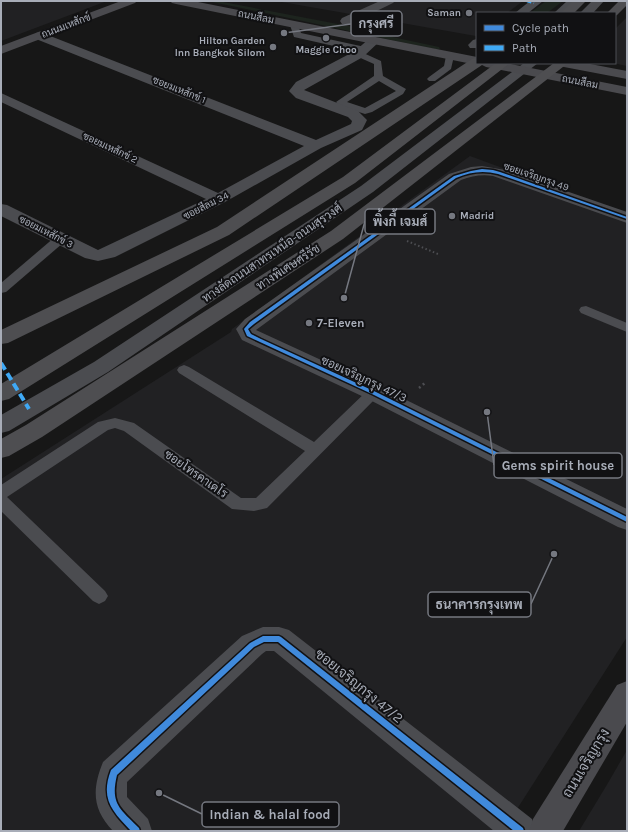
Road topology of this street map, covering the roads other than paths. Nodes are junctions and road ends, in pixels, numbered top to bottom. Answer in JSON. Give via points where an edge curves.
{"nodes":[{"id":1,"x":131,"y":1,"type":"edge"},
{"id":2,"x":176,"y":1,"type":"edge"},
{"id":3,"x":389,"y":1,"type":"edge"},
{"id":4,"x":537,"y":1,"type":"edge"},
{"id":5,"x":574,"y":1,"type":"edge"},
{"id":6,"x":580,"y":1,"type":"edge"},
{"id":7,"x":598,"y":1,"type":"edge"},
{"id":8,"x":625,"y":1,"type":"edge"},
{"id":9,"x":522,"y":12,"type":"edge"},
{"id":10,"x":561,"y":12,"type":"edge"},
{"id":11,"x":568,"y":12,"type":"edge"},
{"id":12,"x":587,"y":12,"type":"edge"},
{"id":13,"x":614,"y":12,"type":"edge"},
{"id":14,"x":331,"y":18,"type":"dead end"},
{"id":15,"x":346,"y":21,"type":"junction"},
{"id":16,"x":367,"y":25,"type":"dead end"},
{"id":17,"x":40,"y":36,"type":"junction"},
{"id":18,"x":460,"y":43,"type":"dead end"},
{"id":19,"x":476,"y":45,"type":"edge"},
{"id":20,"x":366,"y":48,"type":"junction"},
{"id":21,"x":1,"y":50,"type":"edge"},
{"id":22,"x":450,"y":56,"type":"junction"},
{"id":23,"x":476,"y":61,"type":"edge"},
{"id":24,"x":476,"y":62,"type":"edge"},
{"id":25,"x":496,"y":64,"type":"edge"},
{"id":26,"x":503,"y":64,"type":"edge"},
{"id":27,"x":562,"y":64,"type":"edge"},
{"id":28,"x":568,"y":64,"type":"edge"},
{"id":29,"x":527,"y":67,"type":"edge"},
{"id":30,"x":627,"y":75,"type":"edge"},
{"id":31,"x":379,"y":77,"type":"junction"},
{"id":32,"x":432,"y":79,"type":"dead end"},
{"id":33,"x":627,"y":91,"type":"edge"},
{"id":34,"x":1,"y":97,"type":"edge"},
{"id":35,"x":316,"y":145,"type":"junction"},
{"id":36,"x":219,"y":199,"type":"junction"},
{"id":37,"x":1,"y":209,"type":"edge"},
{"id":38,"x":627,"y":218,"type":"edge"},
{"id":39,"x":382,"y":230,"type":"joint"},
{"id":40,"x":59,"y":240,"type":"junction"},
{"id":41,"x":91,"y":254,"type":"joint"},
{"id":42,"x":1,"y":288,"type":"edge"},
{"id":43,"x":586,"y":310,"type":"dead end"},
{"id":44,"x":627,"y":328,"type":"edge"},
{"id":45,"x":1,"y":338,"type":"edge"},
{"id":46,"x":184,"y":370,"type":"dead end"},
{"id":47,"x":374,"y":393,"type":"junction"},
{"id":48,"x":1,"y":394,"type":"edge"},
{"id":49,"x":1,"y":425,"type":"edge"},
{"id":50,"x":1,"y":450,"type":"edge"},
{"id":51,"x":316,"y":450,"type":"junction"},
{"id":52,"x":1,"y":493,"type":"edge"},
{"id":53,"x":1,"y":501,"type":"edge"},
{"id":54,"x":627,"y":520,"type":"edge"},
{"id":55,"x":99,"y":596,"type":"dead end"},
{"id":56,"x":622,"y":714,"type":"edge"},
{"id":57,"x":136,"y":831,"type":"edge"},
{"id":58,"x":520,"y":831,"type":"edge"},
{"id":59,"x":545,"y":831,"type":"edge"}],
"edges":[{"from":1,"to":17,"type":"main road","name":"ถนนมเหสักข์"},
{"from":2,"to":20,"type":"main road","name":"ถนนสีลม","via":[[294,25]]},
{"from":3,"to":15,"type":"street"},
{"from":4,"to":9,"type":"street"},
{"from":5,"to":10,"type":"street"},
{"from":6,"to":11,"type":"highway"},
{"from":7,"to":12,"type":"street"},
{"from":8,"to":13,"type":"highway"},
{"from":14,"to":15,"type":"main road"},
{"from":15,"to":16,"type":"main road"},
{"from":17,"to":21,"type":"main road","name":"ถนนมเหสักข์"},
{"from":17,"to":35,"type":"street","name":"ซอยมเหสักข์ 1"},
{"from":18,"to":19,"type":"main road"},
{"from":20,"to":22,"type":"main road","name":"ถนนสีลม"},
{"from":20,"to":31,"type":"lane","via":[[378,63]]},
{"from":20,"to":35,"type":"street","name":"ซอยสีลม 34","via":[[301,85],[296,91],[353,114],[360,120],[357,126]]},
{"from":22,"to":23,"type":"main road","name":"ถนนสีลม"},
{"from":22,"to":32,"type":"lane","via":[[448,67]]},
{"from":24,"to":45,"type":"highway","via":[[223,231]]},
{"from":25,"to":29,"type":"main road","name":"ถนนสีลม"},
{"from":26,"to":48,"type":"highway","via":[[349,180]]},
{"from":27,"to":50,"type":"highway","name":"ทางพิเศษศรีรัช","via":[[337,235]]},
{"from":28,"to":30,"type":"main road","name":"ถนนสีลม"},
{"from":29,"to":33,"type":"main road","name":"ถนนสีลม"},
{"from":29,"to":49,"type":"street","name":"ทางลัดถนนสาทรเหนือ-ถนนสุรวงศ์","via":[[367,190],[101,367]]},
{"from":31,"to":31,"type":"lane","via":[[373,81],[341,102],[369,110],[400,92],[401,89]]},
{"from":34,"to":36,"type":"street","name":"ซอยมเหสักข์ 2"},
{"from":35,"to":36,"type":"street","name":"ซอยสีลม 34"},
{"from":36,"to":41,"type":"street","name":"ซอยสีลม 34","via":[[109,253],[98,256]]},
{"from":37,"to":40,"type":"street","name":"ซอยมเหสักข์ 3"},
{"from":38,"to":39,"type":"street","name":"ซอยเจริญกรุง 49","via":[[499,173],[474,171],[455,177]]},
{"from":39,"to":47,"type":"street","name":"ซอยเจริญกรุง 47/3","via":[[246,329],[249,335]]},
{"from":40,"to":41,"type":"street","name":"ซอยมเหสักข์ 3"},
{"from":40,"to":42,"type":"lane"},
{"from":43,"to":44,"type":"lane"},
{"from":46,"to":51,"type":"lane"},
{"from":47,"to":51,"type":"lane","name":"ซอยโทรคาเดโร"},
{"from":47,"to":54,"type":"street","name":"ซอยเจริญกรุง 47/3"},
{"from":51,"to":52,"type":"lane","name":"ซอยโทรคาเดโร","via":[[261,502],[246,505],[233,500],[129,427],[109,424]]},
{"from":53,"to":55,"type":"lane"},
{"from":56,"to":59,"type":"main road","name":"ถนนเจริญกรุง"},
{"from":57,"to":58,"type":"street","name":"ซอยเจริญกรุง 47/2","via":[[110,799],[110,785],[114,773],[252,645],[263,639],[279,639]]}]}
